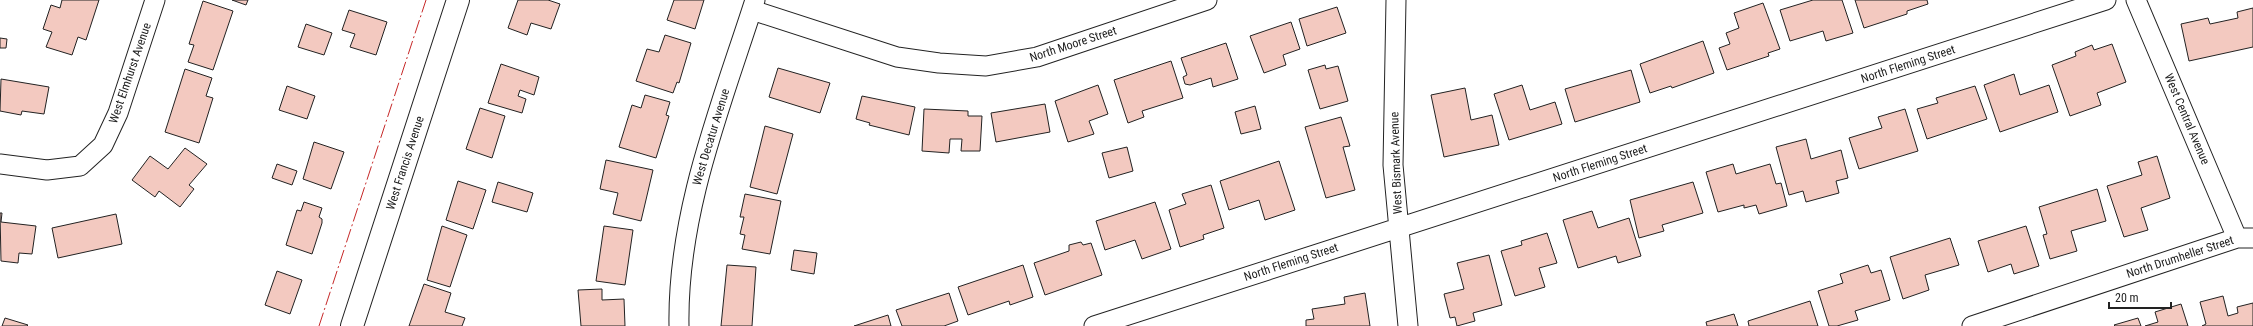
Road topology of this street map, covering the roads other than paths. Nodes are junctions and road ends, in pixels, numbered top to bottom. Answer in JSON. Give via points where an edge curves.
{"nodes":[{"id":1,"x":155,"y":0,"type":"edge"},
{"id":2,"x":458,"y":0,"type":"edge"},
{"id":3,"x":1207,"y":0,"type":"edge"},
{"id":4,"x":1396,"y":0,"type":"edge"},
{"id":5,"x":2106,"y":0,"type":"edge"},
{"id":6,"x":2136,"y":0,"type":"edge"},
{"id":7,"x":753,"y":5,"type":"edge"},
{"id":8,"x":0,"y":164,"type":"edge"},
{"id":9,"x":1398,"y":227,"type":"junction"},
{"id":10,"x":2245,"y":238,"type":"edge"},
{"id":11,"x":352,"y":326,"type":"edge"},
{"id":12,"x":679,"y":326,"type":"edge"},
{"id":13,"x":1094,"y":326,"type":"edge"},
{"id":14,"x":1408,"y":326,"type":"edge"},
{"id":15,"x":1972,"y":326,"type":"edge"}],
"edges":[{"from":1,"to":8,"type":"street","name":"West Elmhurst Avenue","via":[[118,113],[103,145],[80,166],[47,170]]},
{"from":2,"to":11,"type":"main road","name":"West Francis Avenue"},
{"from":3,"to":7,"type":"street","name":"North Moore Street","via":[[1037,57],[986,66],[939,63],[897,56]]},
{"from":4,"to":9,"type":"street","name":"West Bismark Avenue","via":[[1393,165]]},
{"from":5,"to":9,"type":"street","name":"North Fleming Street"},
{"from":6,"to":10,"type":"street","name":"West Central Avenue"},
{"from":7,"to":12,"type":"street","name":"West Decatur Avenue","via":[[700,167],[684,245]]},
{"from":9,"to":13,"type":"street","name":"North Fleming Street"},
{"from":9,"to":14,"type":"street","name":"West Bismark Avenue"},
{"from":10,"to":15,"type":"street","name":"North Drumheller Street"}]}
